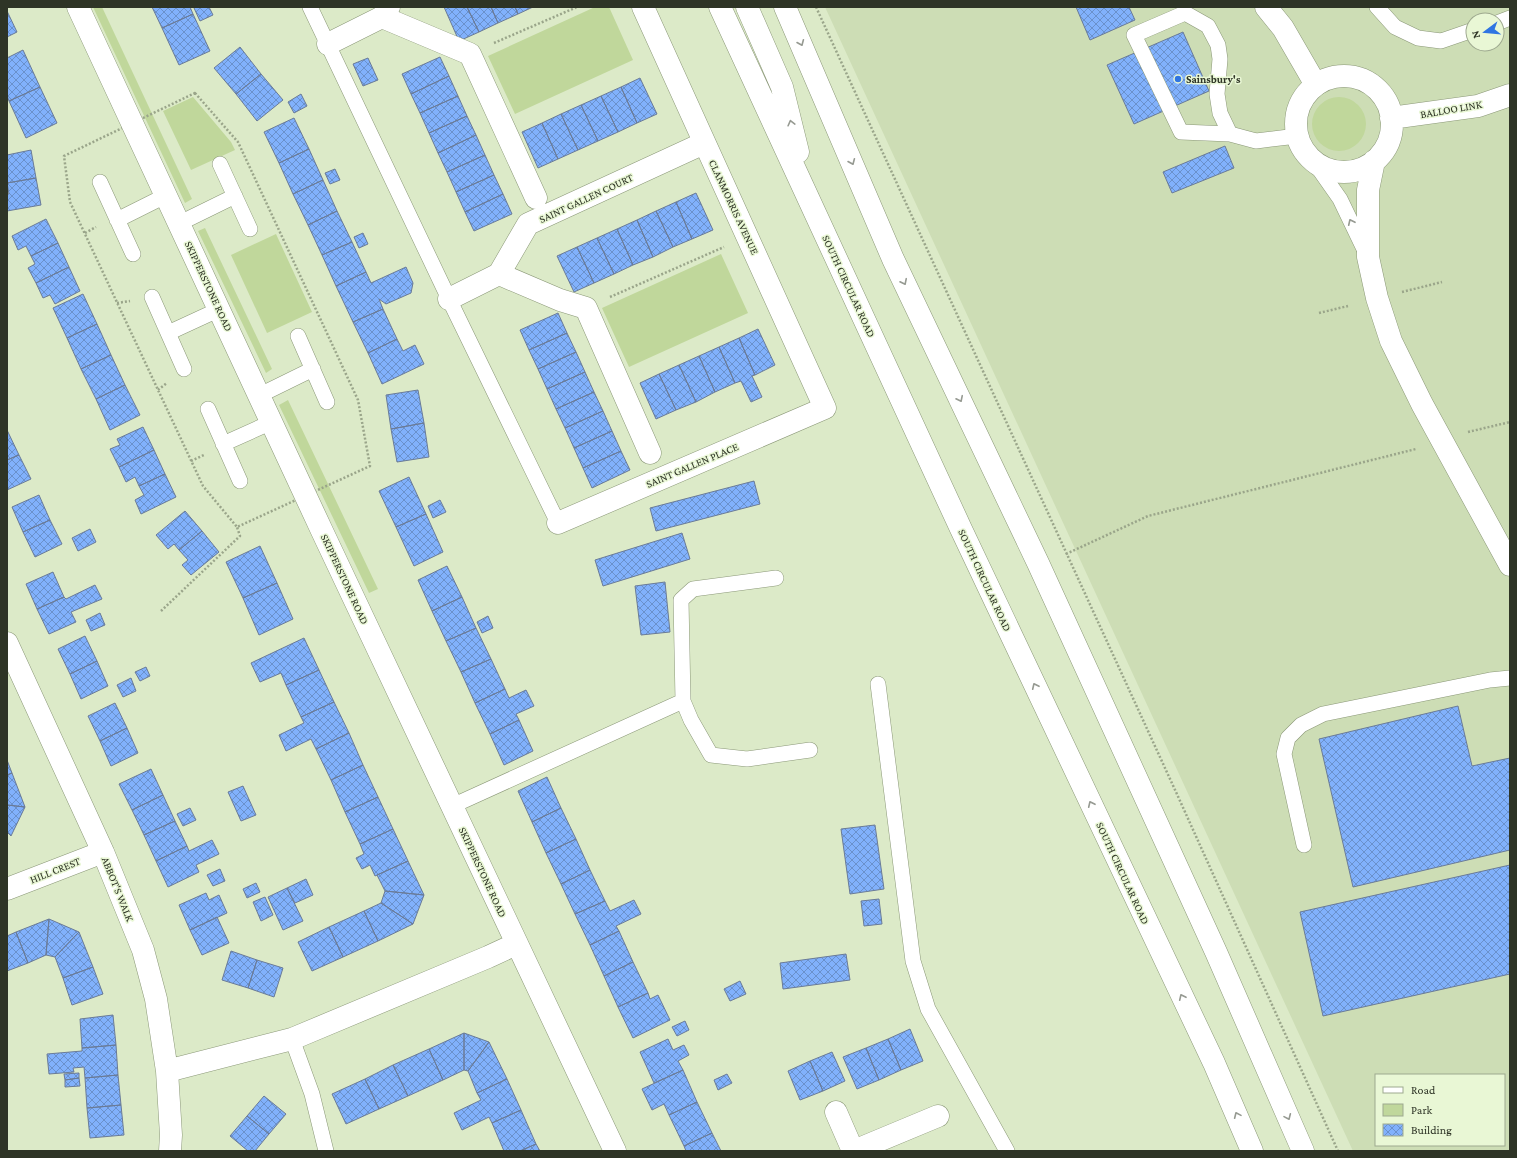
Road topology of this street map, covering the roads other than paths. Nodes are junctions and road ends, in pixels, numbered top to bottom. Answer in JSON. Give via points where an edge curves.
{"nodes":[{"id":1,"x":78,"y":7,"type":"edge"},
{"id":2,"x":310,"y":7,"type":"edge"},
{"id":3,"x":643,"y":7,"type":"edge"},
{"id":4,"x":720,"y":7,"type":"edge"},
{"id":5,"x":747,"y":7,"type":"edge"},
{"id":6,"x":785,"y":7,"type":"edge"},
{"id":7,"x":1266,"y":7,"type":"edge"},
{"id":8,"x":1377,"y":7,"type":"edge"},
{"id":9,"x":385,"y":12,"type":"edge"},
{"id":10,"x":1465,"y":33,"type":"edge"},
{"id":11,"x":328,"y":44,"type":"junction"},
{"id":12,"x":1316,"y":84,"type":"junction"},
{"id":13,"x":1510,"y":95,"type":"edge"},
{"id":14,"x":1391,"y":118,"type":"junction"},
{"id":15,"x":1230,"y":134,"type":"junction"},
{"id":16,"x":1297,"y":136,"type":"junction"},
{"id":17,"x":704,"y":143,"type":"junction"},
{"id":18,"x":1374,"y":161,"type":"junction"},
{"id":19,"x":1314,"y":162,"type":"junction"},
{"id":20,"x":220,"y":164,"type":"dead end"},
{"id":21,"x":100,"y":182,"type":"dead end"},
{"id":22,"x":166,"y":196,"type":"junction"},
{"id":23,"x":235,"y":196,"type":"junction"},
{"id":24,"x":536,"y":198,"type":"dead end"},
{"id":25,"x":810,"y":202,"type":"junction"},
{"id":26,"x":117,"y":220,"type":"junction"},
{"id":27,"x":180,"y":223,"type":"junction"},
{"id":28,"x":250,"y":229,"type":"dead end"},
{"id":29,"x":133,"y":254,"type":"dead end"},
{"id":30,"x":1368,"y":257,"type":"junction"},
{"id":31,"x":499,"y":274,"type":"junction"},
{"id":32,"x":152,"y":298,"type":"dead end"},
{"id":33,"x":449,"y":299,"type":"junction"},
{"id":34,"x":220,"y":309,"type":"junction"},
{"id":35,"x":168,"y":333,"type":"junction"},
{"id":36,"x":298,"y":336,"type":"dead end"},
{"id":37,"x":184,"y":369,"type":"dead end"},
{"id":38,"x":313,"y":369,"type":"junction"},
{"id":39,"x":260,"y":395,"type":"junction"},
{"id":40,"x":327,"y":402,"type":"dead end"},
{"id":41,"x":825,"y":408,"type":"joint"},
{"id":42,"x":208,"y":409,"type":"dead end"},
{"id":43,"x":272,"y":422,"type":"junction"},
{"id":44,"x":223,"y":444,"type":"junction"},
{"id":45,"x":650,"y":453,"type":"dead end"},
{"id":46,"x":240,"y":482,"type":"dead end"},
{"id":47,"x":558,"y":523,"type":"joint"},
{"id":48,"x":1510,"y":565,"type":"edge"},
{"id":49,"x":776,"y":578,"type":"dead end"},
{"id":50,"x":7,"y":643,"type":"edge"},
{"id":51,"x":1510,"y":678,"type":"edge"},
{"id":52,"x":878,"y":684,"type":"dead end"},
{"id":53,"x":683,"y":702,"type":"junction"},
{"id":54,"x":810,"y":750,"type":"dead end"},
{"id":55,"x":452,"y":806,"type":"junction"},
{"id":56,"x":1304,"y":845,"type":"dead end"},
{"id":57,"x":103,"y":852,"type":"junction"},
{"id":58,"x":7,"y":889,"type":"edge"},
{"id":59,"x":516,"y":944,"type":"junction"},
{"id":60,"x":292,"y":1039,"type":"junction"},
{"id":61,"x":167,"y":1071,"type":"junction"},
{"id":62,"x":836,"y":1112,"type":"dead end"},
{"id":63,"x":938,"y":1116,"type":"dead end"},
{"id":64,"x":170,"y":1151,"type":"edge"},
{"id":65,"x":326,"y":1151,"type":"edge"},
{"id":66,"x":615,"y":1151,"type":"edge"},
{"id":67,"x":854,"y":1151,"type":"edge"},
{"id":68,"x":1007,"y":1151,"type":"edge"},
{"id":69,"x":1252,"y":1151,"type":"edge"},
{"id":70,"x":1303,"y":1151,"type":"edge"}],
"edges":[{"from":1,"to":22,"type":"main road","name":"SKIPPERSTONE ROAD"},
{"from":2,"to":11,"type":"lane"},
{"from":3,"to":17,"type":"main road","name":"CLANMORRIS AVENUE"},
{"from":4,"to":25,"type":"main road","name":"SOUTH CIRCULAR ROAD"},
{"from":25,"to":5,"type":"main road","one_way":true,"via":[[782,87]]},
{"from":6,"to":70,"type":"main road","one_way":true,"via":[[893,259],[1038,563],[1216,952]]},
{"from":7,"to":12,"type":"main road","via":[[1283,28]]},
{"from":8,"to":10,"type":"lane","via":[[1395,27],[1418,38],[1441,41]]},
{"from":9,"to":11,"type":"main road"},
{"from":9,"to":24,"type":"main road","via":[[470,54]]},
{"from":11,"to":33,"type":"lane"},
{"from":12,"to":14,"type":"main road","via":[[1336,76],[1352,77],[1367,82],[1379,92],[1387,104]]},
{"from":12,"to":16,"type":"main road","via":[[1299,105],[1296,120]]},
{"from":13,"to":14,"type":"main road","name":"BALLOO LINK","via":[[1478,106]]},
{"from":14,"to":18,"type":"main road","via":[[1391,134],[1385,149]]},
{"from":15,"to":15,"type":"lane","via":[[1181,132],[1134,35],[1185,13],[1208,26],[1218,45],[1220,59],[1217,94],[1220,113]]},
{"from":15,"to":16,"type":"lane","via":[[1256,141]]},
{"from":16,"to":19,"type":"main road","via":[[1304,151]]},
{"from":17,"to":31,"type":"main road","name":"SAINT GALLEN COURT","via":[[528,224]]},
{"from":17,"to":41,"type":"main road","name":"CLANMORRIS AVENUE"},
{"from":18,"to":19,"type":"main road","via":[[1360,169],[1344,172],[1329,170]]},
{"from":18,"to":30,"type":"main road","via":[[1368,190]]},
{"from":30,"to":19,"type":"lane","one_way":true,"via":[[1340,199]]},
{"from":20,"to":23,"type":"lane"},
{"from":21,"to":26,"type":"lane"},
{"from":22,"to":26,"type":"lane"},
{"from":22,"to":27,"type":"main road","name":"SKIPPERSTONE ROAD"},
{"from":23,"to":27,"type":"lane"},
{"from":23,"to":28,"type":"lane"},
{"from":69,"to":25,"type":"main road","name":"SOUTH CIRCULAR ROAD","one_way":true,"via":[[1214,1063],[961,529]]},
{"from":26,"to":29,"type":"lane"},
{"from":27,"to":34,"type":"main road","name":"SKIPPERSTONE ROAD"},
{"from":30,"to":48,"type":"main road","via":[[1391,340],[1404,371]]},
{"from":31,"to":33,"type":"main road"},
{"from":31,"to":45,"type":"main road","via":[[560,300],[586,308]]},
{"from":32,"to":35,"type":"lane"},
{"from":33,"to":47,"type":"lane"},
{"from":34,"to":35,"type":"lane"},
{"from":34,"to":39,"type":"main road","name":"SKIPPERSTONE ROAD"},
{"from":35,"to":37,"type":"lane"},
{"from":36,"to":38,"type":"lane"},
{"from":38,"to":39,"type":"lane"},
{"from":38,"to":40,"type":"lane"},
{"from":39,"to":43,"type":"main road","name":"SKIPPERSTONE ROAD"},
{"from":41,"to":47,"type":"main road","name":"SAINT GALLEN PLACE"},
{"from":42,"to":44,"type":"lane"},
{"from":43,"to":44,"type":"lane"},
{"from":43,"to":55,"type":"main road","name":"SKIPPERSTONE ROAD"},
{"from":44,"to":46,"type":"lane"},
{"from":49,"to":53,"type":"lane","via":[[693,589],[681,600]]},
{"from":50,"to":57,"type":"main road","name":"ABBOT'S WALK"},
{"from":51,"to":56,"type":"lane","via":[[1323,714],[1301,725],[1288,738],[1284,754]]},
{"from":52,"to":68,"type":"lane","via":[[913,961],[928,1009]]},
{"from":53,"to":54,"type":"lane","via":[[711,755],[747,759]]},
{"from":53,"to":55,"type":"lane"},
{"from":55,"to":59,"type":"main road","name":"SKIPPERSTONE ROAD"},
{"from":57,"to":58,"type":"main road","name":"HILL CREST"},
{"from":57,"to":61,"type":"main road","name":"ABBOT'S WALK","via":[[143,950],[156,998]]},
{"from":59,"to":60,"type":"main road"},
{"from":59,"to":66,"type":"main road","name":"SKIPPERSTONE ROAD"},
{"from":60,"to":61,"type":"main road"},
{"from":60,"to":65,"type":"lane","via":[[312,1094]]},
{"from":61,"to":64,"type":"main road","name":"ABBOT'S WALK"},
{"from":62,"to":67,"type":"main road"},
{"from":63,"to":67,"type":"main road"}]}
